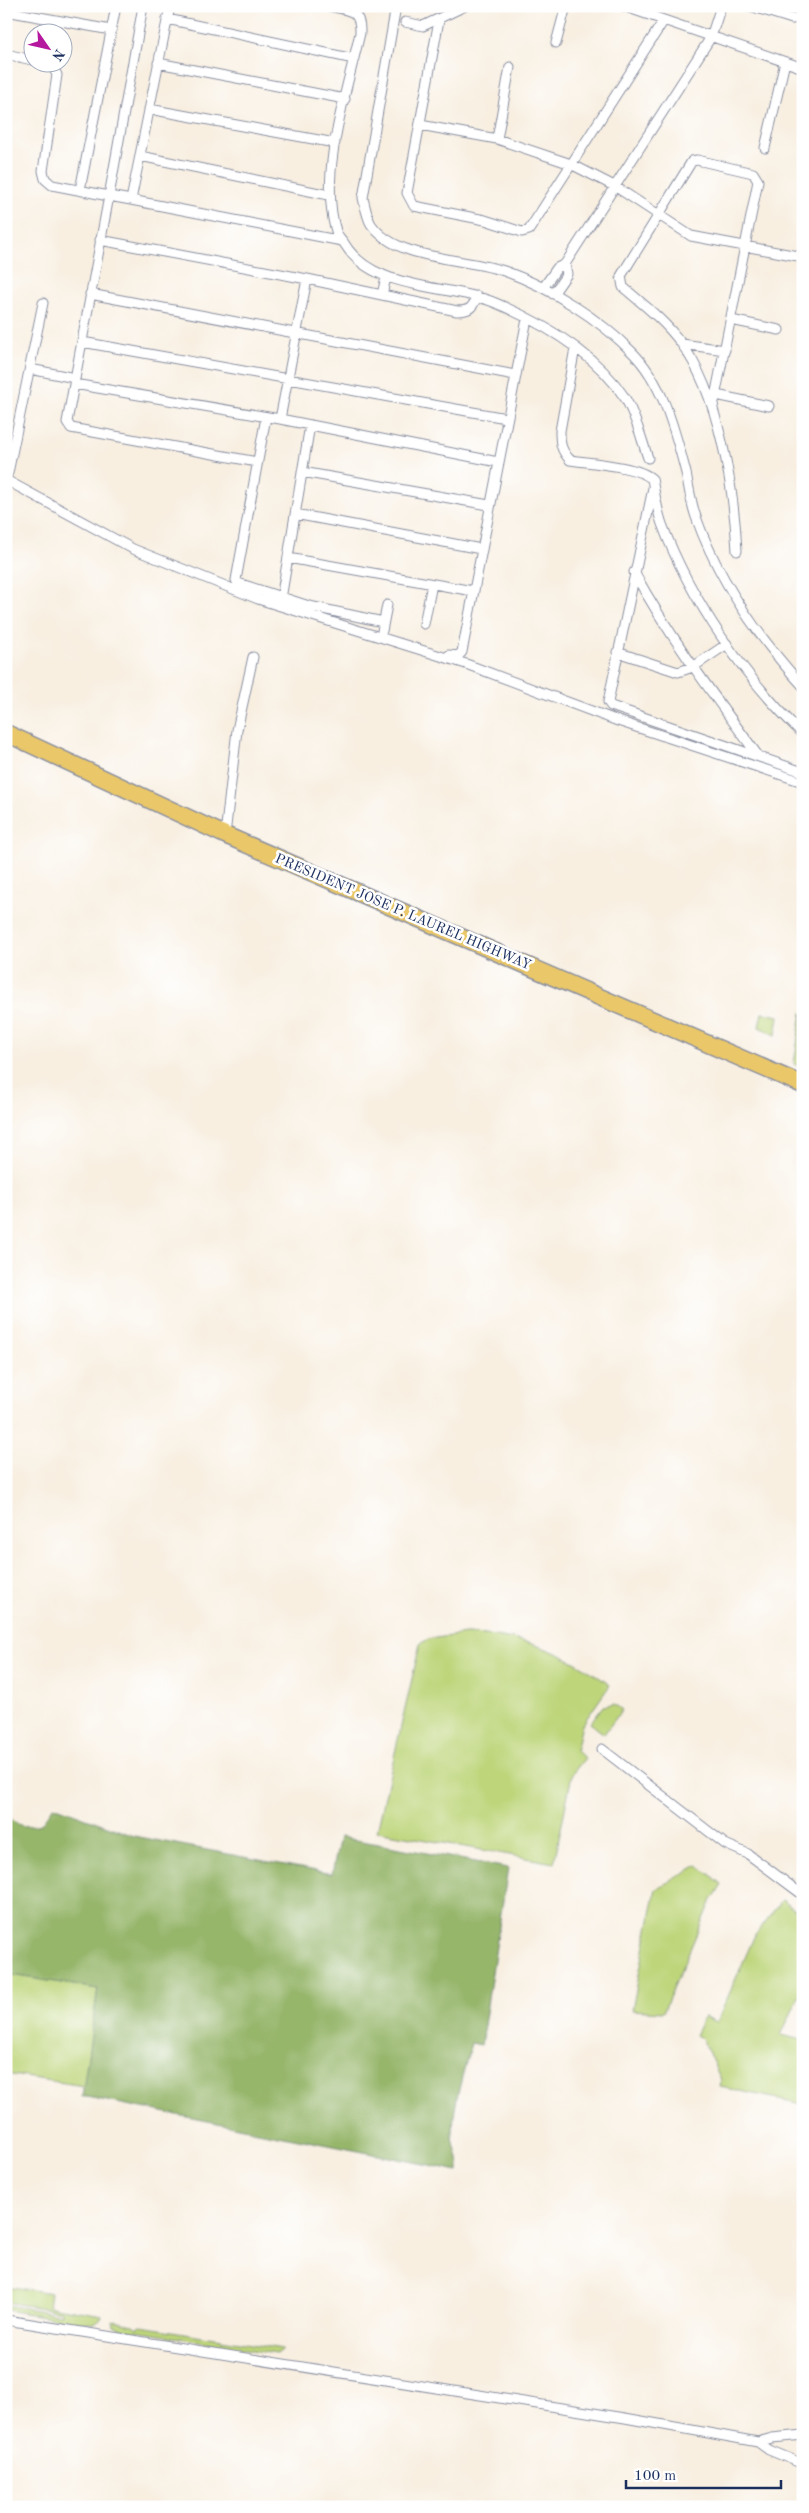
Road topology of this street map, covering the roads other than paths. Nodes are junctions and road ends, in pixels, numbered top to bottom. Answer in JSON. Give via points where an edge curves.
{"nodes":[{"id":1,"x":116,"y":6,"type":"edge"},
{"id":2,"x":143,"y":6,"type":"edge"},
{"id":3,"x":170,"y":6,"type":"edge"},
{"id":4,"x":328,"y":6,"type":"edge"},
{"id":5,"x":396,"y":6,"type":"edge"},
{"id":6,"x":465,"y":6,"type":"edge"},
{"id":7,"x":566,"y":6,"type":"edge"},
{"id":8,"x":623,"y":6,"type":"edge"},
{"id":9,"x":721,"y":6,"type":"edge"},
{"id":10,"x":750,"y":6,"type":"edge"},
{"id":11,"x":6,"y":11,"type":"edge"},
{"id":12,"x":803,"y":15,"type":"edge"},
{"id":13,"x":167,"y":19,"type":"junction"},
{"id":14,"x":439,"y":20,"type":"junction"},
{"id":15,"x":664,"y":20,"type":"junction"},
{"id":16,"x":405,"y":22,"type":"dead end"},
{"id":17,"x":111,"y":30,"type":"junction"},
{"id":18,"x":711,"y":37,"type":"junction"},
{"id":19,"x":556,"y":43,"type":"dead end"},
{"id":20,"x":6,"y":54,"type":"edge"},
{"id":21,"x":22,"y":58,"type":"edge"},
{"id":22,"x":354,"y":59,"type":"junction"},
{"id":23,"x":785,"y":62,"type":"junction"},
{"id":24,"x":158,"y":63,"type":"junction"},
{"id":25,"x":510,"y":67,"type":"dead end"},
{"id":26,"x":803,"y":68,"type":"edge"},
{"id":27,"x":56,"y":72,"type":"edge"},
{"id":28,"x":345,"y":99,"type":"junction"},
{"id":29,"x":150,"y":109,"type":"junction"},
{"id":30,"x":420,"y":125,"type":"junction"},
{"id":31,"x":497,"y":139,"type":"junction"},
{"id":32,"x":335,"y":143,"type":"junction"},
{"id":33,"x":766,"y":148,"type":"dead end"},
{"id":34,"x":140,"y":156,"type":"junction"},
{"id":35,"x":571,"y":164,"type":"junction"},
{"id":36,"x":616,"y":187,"type":"junction"},
{"id":37,"x":80,"y":190,"type":"junction"},
{"id":38,"x":328,"y":195,"type":"junction"},
{"id":39,"x":108,"y":196,"type":"junction"},
{"id":40,"x":131,"y":200,"type":"junction"},
{"id":41,"x":659,"y":214,"type":"junction"},
{"id":42,"x":100,"y":240,"type":"junction"},
{"id":43,"x":342,"y":241,"type":"junction"},
{"id":44,"x":745,"y":246,"type":"junction"},
{"id":45,"x":803,"y":257,"type":"edge"},
{"id":46,"x":565,"y":264,"type":"junction"},
{"id":47,"x":386,"y":277,"type":"junction"},
{"id":48,"x":307,"y":279,"type":"junction"},
{"id":49,"x":543,"y":288,"type":"junction"},
{"id":50,"x":90,"y":294,"type":"junction"},
{"id":51,"x":553,"y":294,"type":"junction"},
{"id":52,"x":382,"y":295,"type":"junction"},
{"id":53,"x":477,"y":296,"type":"junction"},
{"id":54,"x":44,"y":303,"type":"dead end"},
{"id":55,"x":527,"y":319,"type":"junction"},
{"id":56,"x":731,"y":320,"type":"junction"},
{"id":57,"x":779,"y":330,"type":"dead end"},
{"id":58,"x":296,"y":335,"type":"junction"},
{"id":59,"x":82,"y":342,"type":"junction"},
{"id":60,"x":682,"y":344,"type":"junction"},
{"id":61,"x":575,"y":348,"type":"junction"},
{"id":62,"x":725,"y":350,"type":"junction"},
{"id":63,"x":30,"y":369,"type":"junction"},
{"id":64,"x":515,"y":375,"type":"junction"},
{"id":65,"x":288,"y":378,"type":"junction"},
{"id":66,"x":74,"y":381,"type":"junction"},
{"id":67,"x":716,"y":395,"type":"junction"},
{"id":68,"x":769,"y":406,"type":"dead end"},
{"id":69,"x":714,"y":407,"type":"junction"},
{"id":70,"x":266,"y":416,"type":"junction"},
{"id":71,"x":506,"y":418,"type":"junction"},
{"id":72,"x":280,"y":419,"type":"junction"},
{"id":73,"x":310,"y":425,"type":"junction"},
{"id":74,"x":648,"y":458,"type":"dead end"},
{"id":75,"x":257,"y":462,"type":"junction"},
{"id":76,"x":498,"y":462,"type":"junction"},
{"id":77,"x":302,"y":472,"type":"junction"},
{"id":78,"x":7,"y":476,"type":"edge"},
{"id":79,"x":654,"y":485,"type":"junction"},
{"id":80,"x":490,"y":505,"type":"junction"},
{"id":81,"x":295,"y":514,"type":"junction"},
{"id":82,"x":662,"y":523,"type":"junction"},
{"id":83,"x":644,"y":525,"type":"junction"},
{"id":84,"x":481,"y":549,"type":"junction"},
{"id":85,"x":737,"y":551,"type":"dead end"},
{"id":86,"x":288,"y":558,"type":"junction"},
{"id":87,"x":634,"y":572,"type":"junction"},
{"id":88,"x":432,"y":584,"type":"junction"},
{"id":89,"x":473,"y":591,"type":"junction"},
{"id":90,"x":281,"y":599,"type":"junction"},
{"id":91,"x":387,"y":605,"type":"dead end"},
{"id":92,"x":424,"y":624,"type":"dead end"},
{"id":93,"x":726,"y":644,"type":"junction"},
{"id":94,"x":432,"y":649,"type":"dead end"},
{"id":95,"x":618,"y":652,"type":"junction"},
{"id":96,"x":254,"y":657,"type":"dead end"},
{"id":97,"x":693,"y":667,"type":"junction"},
{"id":98,"x":803,"y":686,"type":"edge"},
{"id":99,"x":6,"y":733,"type":"edge"},
{"id":100,"x":803,"y":734,"type":"edge"},
{"id":101,"x":759,"y":757,"type":"junction"},
{"id":102,"x":803,"y":772,"type":"edge"},
{"id":103,"x":803,"y":782,"type":"edge"},
{"id":104,"x":225,"y":834,"type":"junction"},
{"id":105,"x":803,"y":1085,"type":"edge"},
{"id":106,"x":602,"y":1749,"type":"dead end"},
{"id":107,"x":803,"y":1895,"type":"edge"},
{"id":108,"x":6,"y":2320,"type":"edge"},
{"id":109,"x":803,"y":2435,"type":"edge"},
{"id":110,"x":758,"y":2442,"type":"junction"},
{"id":111,"x":803,"y":2464,"type":"edge"}],
"edges":[{"from":1,"to":17,"type":"street"},
{"from":2,"to":39,"type":"street"},
{"from":3,"to":13,"type":"street"},
{"from":4,"to":22,"type":"street","via":[[353,12],[360,22]]},
{"from":5,"to":49,"type":"street","via":[[363,198],[370,223],[381,235],[405,249],[505,271]]},
{"from":6,"to":14,"type":"street"},
{"from":7,"to":19,"type":"street"},
{"from":8,"to":15,"type":"street"},
{"from":9,"to":18,"type":"street"},
{"from":10,"to":12,"type":"street","via":[[792,19]]},
{"from":11,"to":17,"type":"street"},
{"from":13,"to":22,"type":"street"},
{"from":13,"to":24,"type":"street"},
{"from":14,"to":16,"type":"street","via":[[423,26]]},
{"from":14,"to":30,"type":"street"},
{"from":15,"to":18,"type":"street"},
{"from":15,"to":35,"type":"street"},
{"from":17,"to":37,"type":"street"},
{"from":18,"to":23,"type":"street"},
{"from":18,"to":36,"type":"street"},
{"from":20,"to":21,"type":"street"},
{"from":22,"to":28,"type":"street"},
{"from":23,"to":26,"type":"street"},
{"from":23,"to":33,"type":"street"},
{"from":24,"to":28,"type":"street"},
{"from":24,"to":29,"type":"street"},
{"from":25,"to":31,"type":"street"},
{"from":27,"to":37,"type":"street","via":[[44,179],[52,185]]},
{"from":28,"to":32,"type":"street"},
{"from":29,"to":32,"type":"street"},
{"from":29,"to":34,"type":"street"},
{"from":30,"to":31,"type":"street"},
{"from":30,"to":35,"type":"street","via":[[407,193],[414,206],[485,220],[525,232],[530,230]]},
{"from":31,"to":35,"type":"street"},
{"from":32,"to":38,"type":"street"},
{"from":34,"to":38,"type":"street"},
{"from":34,"to":40,"type":"street"},
{"from":35,"to":36,"type":"street"},
{"from":36,"to":41,"type":"street"},
{"from":36,"to":46,"type":"street"},
{"from":37,"to":39,"type":"street"},
{"from":38,"to":43,"type":"street","via":[[336,233]]},
{"from":39,"to":40,"type":"street"},
{"from":39,"to":42,"type":"street"},
{"from":40,"to":43,"type":"street"},
{"from":41,"to":44,"type":"street","via":[[691,236]]},
{"from":41,"to":44,"type":"street","via":[[694,160],[753,173],[758,181]]},
{"from":41,"to":60,"type":"street","via":[[621,276],[621,283]]},
{"from":42,"to":48,"type":"street"},
{"from":42,"to":50,"type":"street"},
{"from":43,"to":47,"type":"street","via":[[347,250],[369,268]]},
{"from":44,"to":45,"type":"street"},
{"from":44,"to":56,"type":"street"},
{"from":46,"to":49,"type":"street"},
{"from":46,"to":51,"type":"street","via":[[566,274]]},
{"from":47,"to":52,"type":"street"},
{"from":47,"to":53,"type":"street"},
{"from":48,"to":52,"type":"street"},
{"from":48,"to":58,"type":"street"},
{"from":49,"to":51,"type":"street"},
{"from":50,"to":58,"type":"street"},
{"from":50,"to":59,"type":"street"},
{"from":51,"to":98,"type":"street","via":[[632,351],[656,385],[671,420],[696,517],[723,576],[766,641]]},
{"from":52,"to":53,"type":"street","via":[[456,311],[468,311],[474,306]]},
{"from":53,"to":55,"type":"street"},
{"from":54,"to":63,"type":"street"},
{"from":55,"to":61,"type":"street"},
{"from":55,"to":64,"type":"street"},
{"from":56,"to":57,"type":"street"},
{"from":56,"to":62,"type":"street"},
{"from":58,"to":64,"type":"street"},
{"from":58,"to":65,"type":"street"},
{"from":59,"to":65,"type":"street"},
{"from":59,"to":66,"type":"street"},
{"from":60,"to":62,"type":"street"},
{"from":60,"to":69,"type":"street"},
{"from":61,"to":74,"type":"street","via":[[610,378],[625,399],[636,420]]},
{"from":61,"to":79,"type":"street","via":[[560,431],[563,453],[570,460],[648,475]]},
{"from":62,"to":67,"type":"street"},
{"from":63,"to":66,"type":"street"},
{"from":63,"to":78,"type":"street"},
{"from":64,"to":71,"type":"street"},
{"from":65,"to":71,"type":"street"},
{"from":65,"to":72,"type":"street"},
{"from":66,"to":70,"type":"street"},
{"from":66,"to":75,"type":"street","via":[[67,422],[72,428]]},
{"from":67,"to":68,"type":"street"},
{"from":67,"to":69,"type":"street"},
{"from":69,"to":85,"type":"street","via":[[735,514]]},
{"from":70,"to":72,"type":"street"},
{"from":70,"to":75,"type":"street"},
{"from":71,"to":76,"type":"street"},
{"from":72,"to":73,"type":"street"},
{"from":73,"to":76,"type":"street"},
{"from":73,"to":77,"type":"street"},
{"from":75,"to":90,"type":"street","via":[[236,580]]},
{"from":76,"to":80,"type":"street"},
{"from":77,"to":80,"type":"street"},
{"from":77,"to":81,"type":"street"},
{"from":78,"to":103,"type":"street","via":[[133,549],[258,599],[466,664],[618,722]]},
{"from":79,"to":82,"type":"street"},
{"from":79,"to":83,"type":"street"},
{"from":80,"to":84,"type":"street"},
{"from":81,"to":84,"type":"street"},
{"from":81,"to":86,"type":"street"},
{"from":82,"to":83,"type":"street"},
{"from":82,"to":93,"type":"street","via":[[689,581]]},
{"from":83,"to":87,"type":"street"},
{"from":84,"to":89,"type":"street"},
{"from":86,"to":88,"type":"street"},
{"from":86,"to":90,"type":"street"},
{"from":87,"to":95,"type":"street"},
{"from":87,"to":97,"type":"street","via":[[655,611]]},
{"from":88,"to":89,"type":"street"},
{"from":88,"to":92,"type":"street"},
{"from":89,"to":94,"type":"street","via":[[462,652],[452,656]]},
{"from":90,"to":91,"type":"street","via":[[383,626]]},
{"from":93,"to":97,"type":"street"},
{"from":93,"to":100,"type":"street","via":[[784,716]]},
{"from":95,"to":97,"type":"street","via":[[678,672]]},
{"from":95,"to":101,"type":"street","via":[[608,696],[611,706]]},
{"from":96,"to":104,"type":"street","via":[[238,730]]},
{"from":97,"to":101,"type":"street"},
{"from":99,"to":104,"type":"highway","name":"PRESIDENT JOSE P. LAUREL HIGHWAY"},
{"from":101,"to":102,"type":"street"},
{"from":104,"to":105,"type":"highway","name":"PRESIDENT JOSE P. LAUREL HIGHWAY"},
{"from":106,"to":107,"type":"street","via":[[725,1844],[748,1854]]},
{"from":108,"to":110,"type":"street"},
{"from":109,"to":110,"type":"street"},
{"from":110,"to":111,"type":"street"}]}
